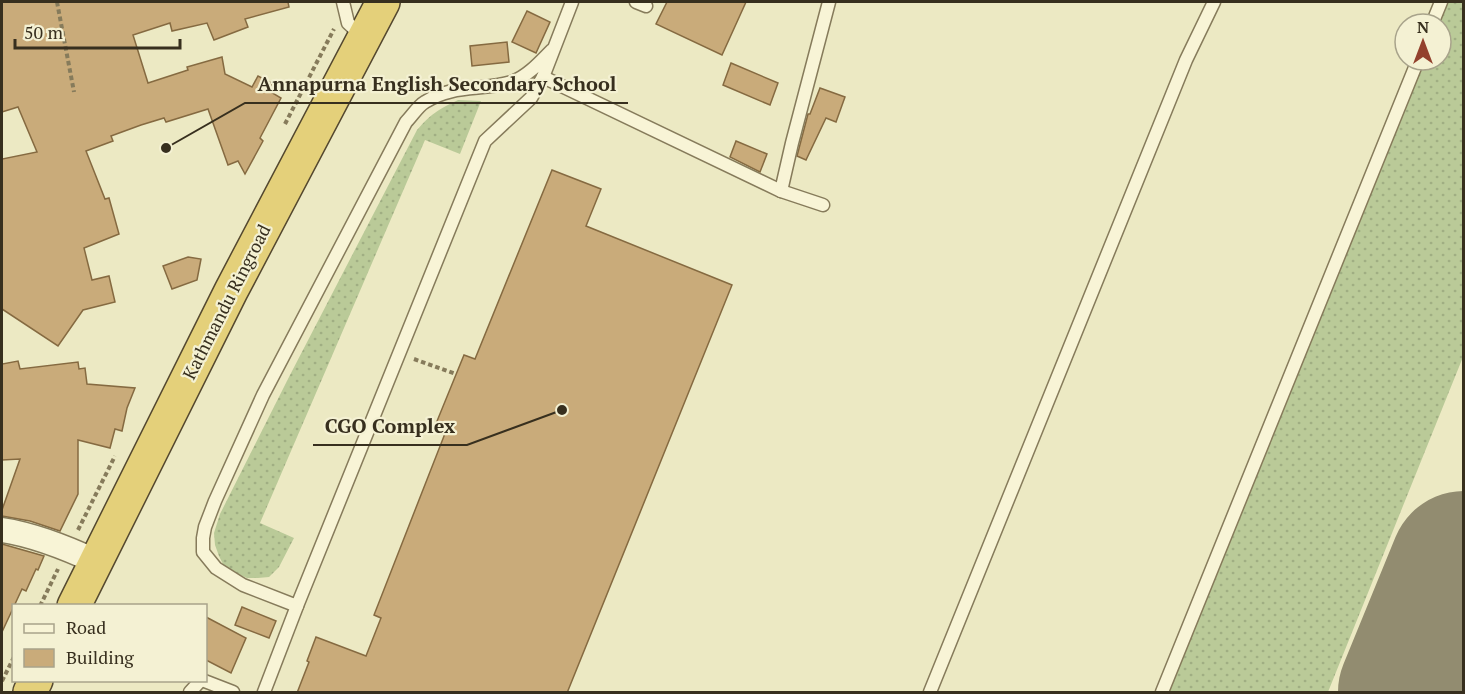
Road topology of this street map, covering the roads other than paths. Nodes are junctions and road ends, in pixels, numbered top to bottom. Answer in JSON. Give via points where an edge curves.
{"nodes":[{"id":1,"x":343,"y":2,"type":"edge"},
{"id":2,"x":383,"y":2,"type":"edge"},
{"id":3,"x":572,"y":2,"type":"edge"},
{"id":4,"x":829,"y":2,"type":"edge"},
{"id":5,"x":1214,"y":2,"type":"edge"},
{"id":6,"x":363,"y":38,"type":"junction"},
{"id":7,"x":552,"y":50,"type":"junction"},
{"id":8,"x":1413,"y":72,"type":"edge"},
{"id":9,"x":543,"y":77,"type":"junction"},
{"id":10,"x":781,"y":190,"type":"junction"},
{"id":11,"x":823,"y":205,"type":"dead end"},
{"id":12,"x":2,"y":530,"type":"edge"},
{"id":13,"x":97,"y":562,"type":"junction"},
{"id":14,"x":76,"y":604,"type":"edge"},
{"id":15,"x":297,"y":606,"type":"junction"},
{"id":16,"x":204,"y":682,"type":"edge"},
{"id":17,"x":233,"y":693,"type":"edge"},
{"id":18,"x":264,"y":693,"type":"edge"},
{"id":19,"x":930,"y":693,"type":"edge"},
{"id":20,"x":1162,"y":693,"type":"edge"}],
"edges":[{"from":1,"to":6,"type":"lane","via":[[348,23]]},
{"from":2,"to":6,"type":"highway","name":"Kathmandu Ringroad"},
{"from":3,"to":7,"type":"lane"},
{"from":4,"to":10,"type":"lane"},
{"from":5,"to":19,"type":"lane","via":[[1186,60]]},
{"from":6,"to":13,"type":"highway","name":"Kathmandu Ringroad","via":[[231,291]]},
{"from":7,"to":9,"type":"lane"},
{"from":7,"to":15,"type":"lane","via":[[514,81],[445,92],[423,103],[406,122],[254,416],[205,527],[204,552],[216,568],[243,585]]},
{"from":8,"to":20,"type":"lane"},
{"from":9,"to":10,"type":"lane"},
{"from":9,"to":15,"type":"lane","via":[[531,98],[485,141]]},
{"from":10,"to":11,"type":"lane"},
{"from":12,"to":13,"type":"street","via":[[68,548]]},
{"from":13,"to":14,"type":"highway","name":"Kathmandu Ringroad"},
{"from":15,"to":18,"type":"lane"},
{"from":16,"to":17,"type":"lane"}]}
